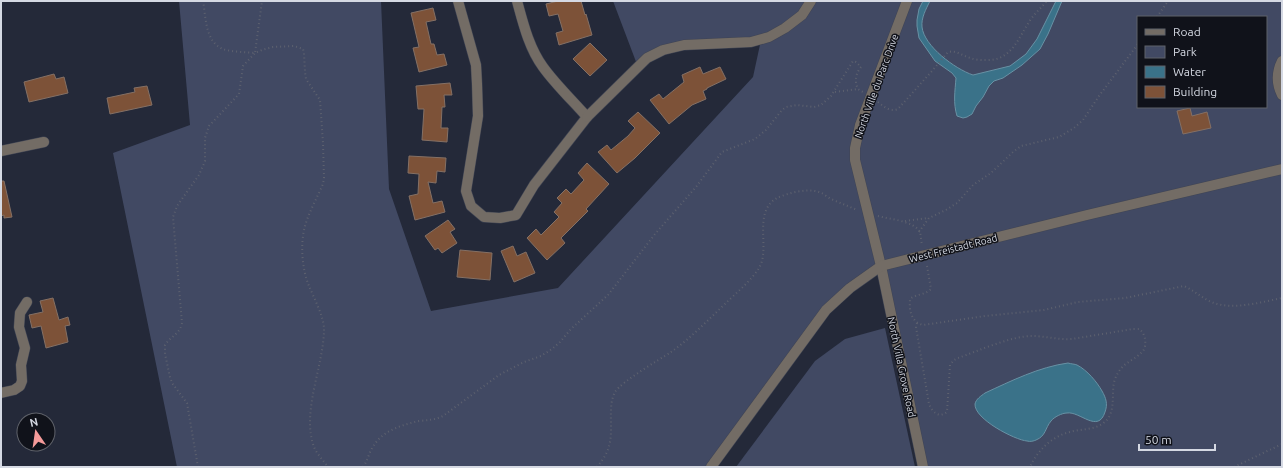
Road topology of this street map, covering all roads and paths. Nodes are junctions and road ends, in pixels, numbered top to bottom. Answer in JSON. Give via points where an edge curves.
{"nodes":[{"id":1,"x":203,"y":1,"type":"edge"},
{"id":2,"x":262,"y":1,"type":"edge"},
{"id":3,"x":458,"y":1,"type":"edge"},
{"id":4,"x":517,"y":1,"type":"edge"},
{"id":5,"x":810,"y":1,"type":"edge"},
{"id":6,"x":906,"y":1,"type":"edge"},
{"id":7,"x":1047,"y":1,"type":"edge"},
{"id":8,"x":1168,"y":1,"type":"edge"},
{"id":9,"x":1158,"y":16,"type":"edge"},
{"id":10,"x":1137,"y":45,"type":"edge"},
{"id":11,"x":255,"y":53,"type":"junction"},
{"id":12,"x":1282,"y":61,"type":"edge"},
{"id":13,"x":858,"y":89,"type":"junction"},
{"id":14,"x":834,"y":93,"type":"junction"},
{"id":15,"x":1282,"y":95,"type":"edge"},
{"id":16,"x":870,"y":96,"type":"junction"},
{"id":17,"x":588,"y":117,"type":"junction"},
{"id":18,"x":44,"y":142,"type":"dead end"},
{"id":19,"x":1,"y":151,"type":"edge"},
{"id":20,"x":1282,"y":168,"type":"edge"},
{"id":21,"x":867,"y":214,"type":"junction"},
{"id":22,"x":929,"y":218,"type":"junction"},
{"id":23,"x":903,"y":221,"type":"junction"},
{"id":24,"x":919,"y":232,"type":"junction"},
{"id":25,"x":922,"y":245,"type":"dead end"},
{"id":26,"x":881,"y":266,"type":"junction"},
{"id":27,"x":927,"y":266,"type":"dead end"},
{"id":28,"x":1282,"y":298,"type":"edge"},
{"id":29,"x":27,"y":302,"type":"dead end"},
{"id":30,"x":916,"y":323,"type":"junction"},
{"id":31,"x":1,"y":393,"type":"edge"},
{"id":32,"x":1282,"y":444,"type":"edge"},
{"id":33,"x":198,"y":467,"type":"edge"},
{"id":34,"x":328,"y":467,"type":"edge"},
{"id":35,"x":363,"y":467,"type":"edge"},
{"id":36,"x":597,"y":467,"type":"edge"},
{"id":37,"x":711,"y":467,"type":"edge"},
{"id":38,"x":923,"y":467,"type":"edge"},
{"id":39,"x":1030,"y":467,"type":"edge"},
{"id":40,"x":1234,"y":467,"type":"edge"}],
"edges":[{"from":1,"to":11,"type":"path","via":[[210,38],[216,44],[224,49]]},
{"from":2,"to":11,"type":"path"},
{"from":3,"to":17,"type":"street","via":[[476,65],[478,116],[466,191],[471,206],[484,217],[516,215],[534,185]]},
{"from":4,"to":17,"type":"street","via":[[532,48],[542,66]]},
{"from":5,"to":17,"type":"street","via":[[802,14],[769,37],[751,42],[684,45],[663,50],[647,58]]},
{"from":6,"to":16,"type":"street","name":"North Ville du Parc Drive"},
{"from":7,"to":16,"type":"path","via":[[1032,18],[1010,52],[1005,55],[990,60],[948,52],[898,109],[885,107]]},
{"from":8,"to":9,"type":"path"},
{"from":10,"to":22,"type":"path","via":[[1083,120],[1074,128],[1059,137],[1021,146],[991,173],[973,185],[957,203]]},
{"from":11,"to":33,"type":"path","via":[[243,66],[237,97],[209,126],[205,138],[205,161],[173,217],[182,323],[179,331],[164,346],[172,383],[187,403]]},
{"from":11,"to":34,"type":"path","via":[[274,47],[294,46],[303,49],[306,79],[320,100],[324,178],[305,226],[303,238],[304,269],[324,324],[321,355],[312,397],[311,427],[316,451]]},
{"from":12,"to":15,"type":"street","via":[[1277,79]]},
{"from":13,"to":14,"type":"path"},
{"from":13,"to":14,"type":"path","via":[[856,75],[862,67],[853,61]]},
{"from":13,"to":16,"type":"path"},
{"from":14,"to":35,"type":"path","via":[[821,105],[786,107],[755,139],[722,152],[608,295],[552,348],[541,356],[499,375],[443,416],[390,430],[373,446]]},
{"from":16,"to":21,"type":"street","name":"North Ville du Parc Drive","via":[[855,148],[857,174]]},
{"from":18,"to":19,"type":"street"},
{"from":20,"to":26,"type":"street","name":"West Freistadt Road"},
{"from":21,"to":23,"type":"path"},
{"from":21,"to":26,"type":"street","name":"North Ville du Parc Drive"},
{"from":21,"to":36,"type":"path","via":[[814,191],[786,195],[772,202],[765,214],[763,258],[759,269],[683,344],[618,388],[612,403],[609,446]]},
{"from":22,"to":23,"type":"path"},
{"from":22,"to":24,"type":"path"},
{"from":23,"to":24,"type":"path"},
{"from":24,"to":25,"type":"path"},
{"from":26,"to":37,"type":"street","name":"West Freistadt Road","via":[[850,288],[826,310]]},
{"from":26,"to":38,"type":"street","name":"North Villa Grove Road"},
{"from":27,"to":30,"type":"path","via":[[931,289],[928,293],[914,295],[910,299],[909,306]]},
{"from":28,"to":30,"type":"path","via":[[1235,306],[1222,305],[1184,286],[1125,298],[1078,302],[1044,310],[923,325]]},
{"from":29,"to":31,"type":"street","via":[[20,313],[19,327],[25,348],[21,365],[22,381],[14,390]]},
{"from":30,"to":39,"type":"path","via":[[929,404],[932,411],[939,415],[947,412],[950,365],[958,358],[1007,340],[1030,336],[1072,340],[1133,329],[1143,332],[1146,345],[1144,350],[1118,371],[1109,418],[1103,424],[1069,432],[1053,439],[1040,451]]},
{"from":32,"to":40,"type":"path"}]}
